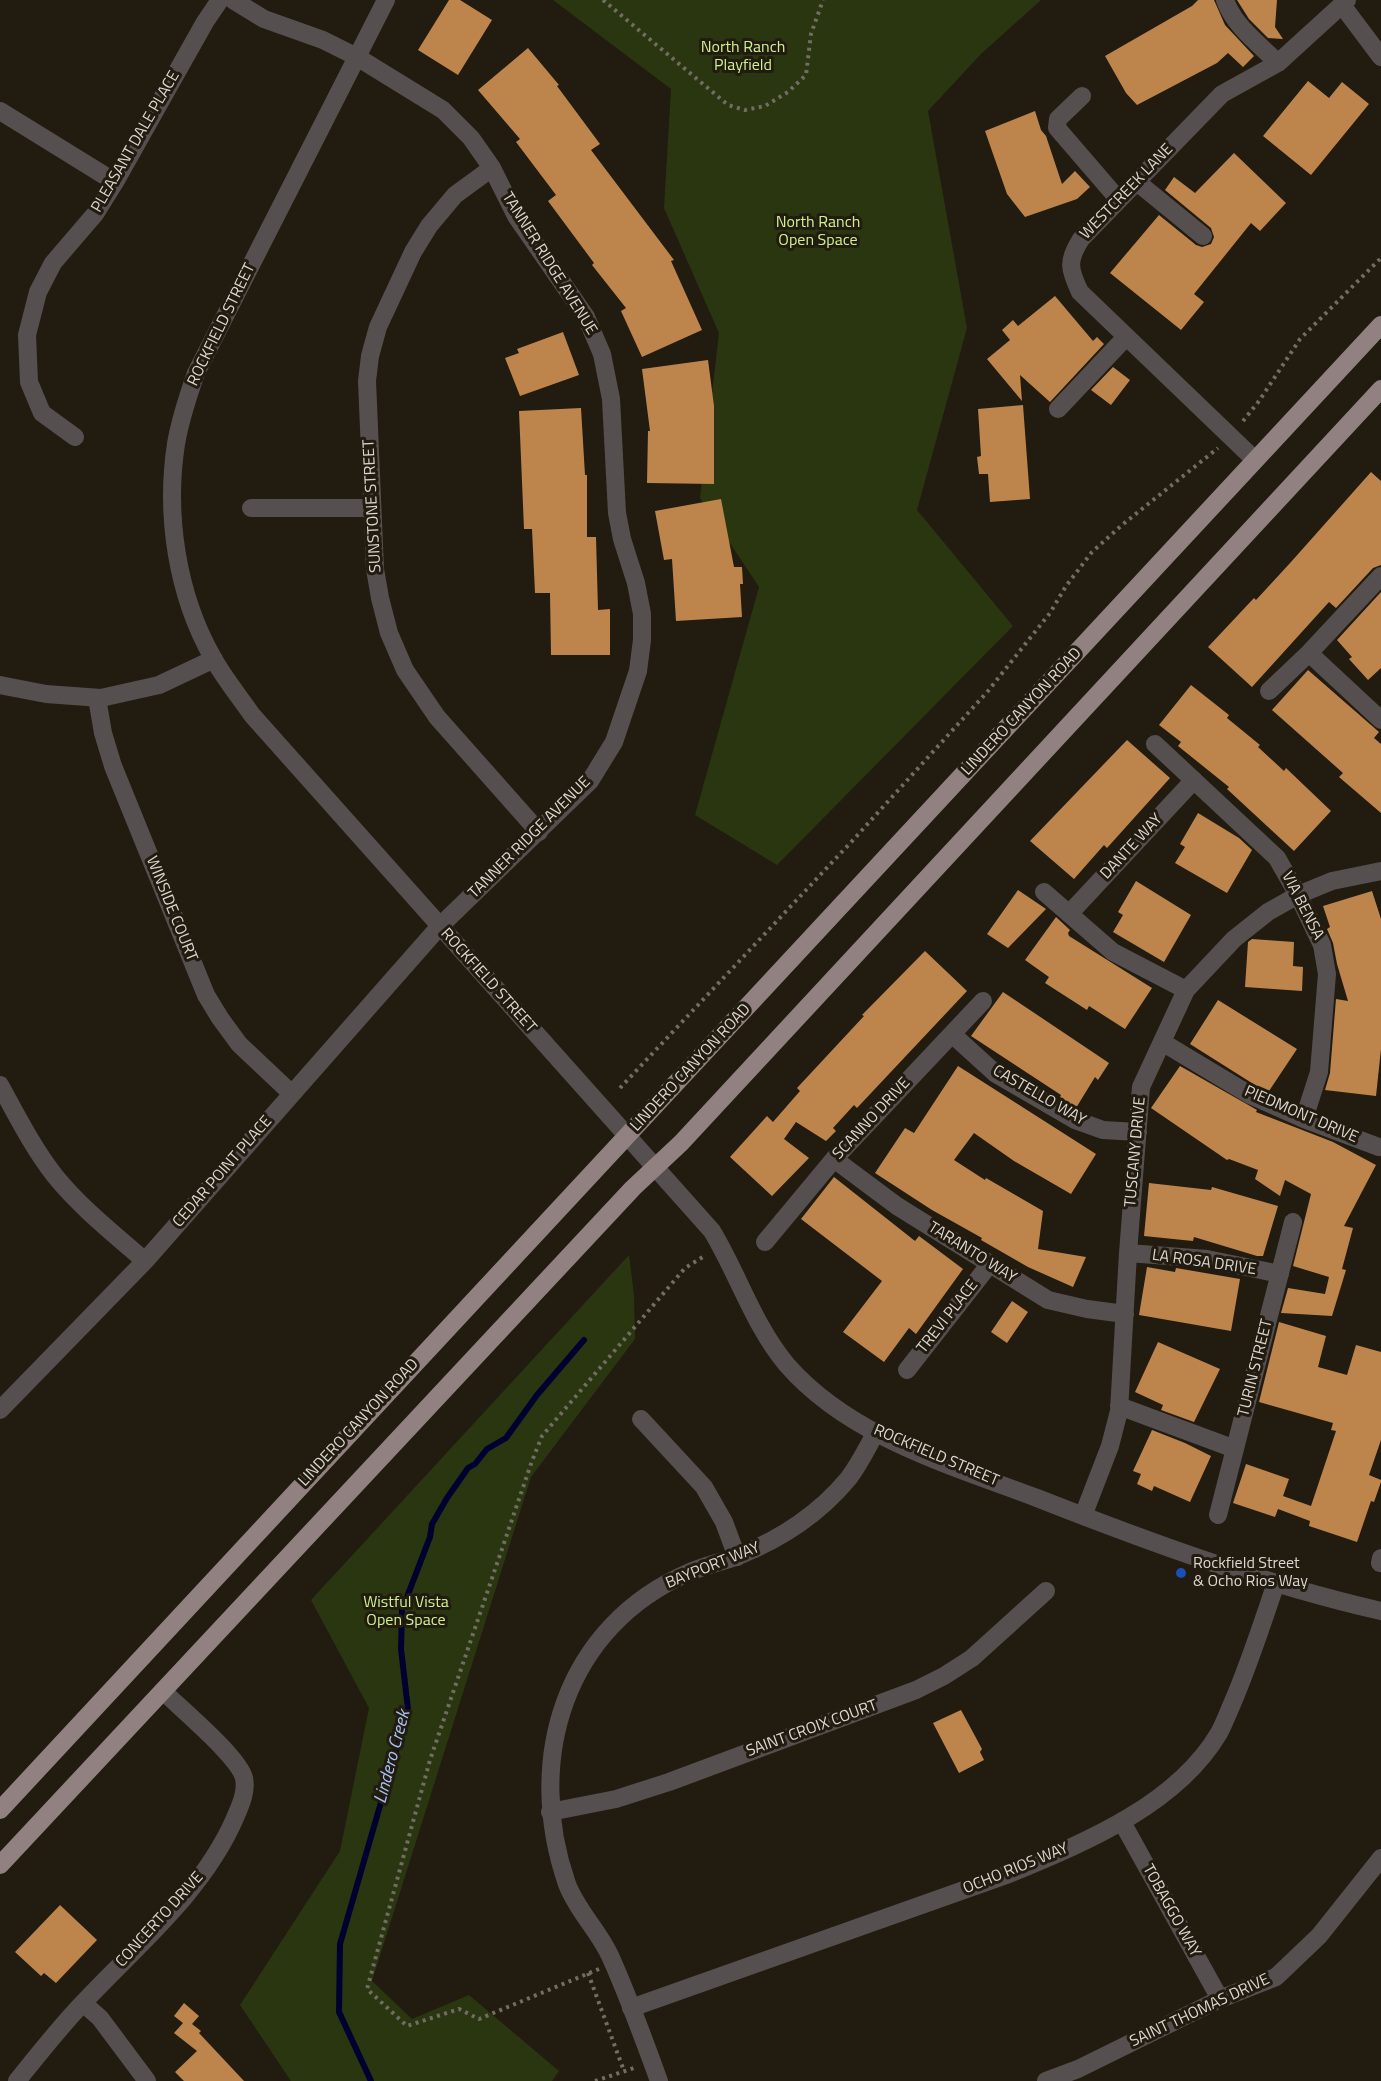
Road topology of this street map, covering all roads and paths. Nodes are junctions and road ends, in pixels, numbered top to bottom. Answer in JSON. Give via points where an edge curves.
{"nodes":[{"id":1,"x":220,"y":0,"type":"edge"},
{"id":2,"x":233,"y":0,"type":"edge"},
{"id":3,"x":386,"y":0,"type":"edge"},
{"id":4,"x":603,"y":0,"type":"edge"},
{"id":5,"x":823,"y":0,"type":"edge"},
{"id":6,"x":1225,"y":0,"type":"edge"},
{"id":7,"x":1344,"y":3,"type":"edge"},
{"id":8,"x":357,"y":57,"type":"junction"},
{"id":9,"x":1381,"y":57,"type":"edge"},
{"id":10,"x":1278,"y":63,"type":"junction"},
{"id":11,"x":1082,"y":96,"type":"dead end"},
{"id":12,"x":0,"y":111,"type":"edge"},
{"id":13,"x":492,"y":168,"type":"junction"},
{"id":14,"x":115,"y":182,"type":"junction"},
{"id":15,"x":1137,"y":182,"type":"junction"},
{"id":16,"x":1119,"y":200,"type":"junction"},
{"id":17,"x":1203,"y":236,"type":"dead end"},
{"id":18,"x":1381,"y":258,"type":"edge"},
{"id":19,"x":1381,"y":325,"type":"edge"},
{"id":20,"x":1126,"y":337,"type":"junction"},
{"id":21,"x":1381,"y":389,"type":"edge"},
{"id":22,"x":1058,"y":409,"type":"dead end"},
{"id":23,"x":1243,"y":422,"type":"dead end"},
{"id":24,"x":75,"y":437,"type":"dead end"},
{"id":25,"x":1219,"y":447,"type":"dead end"},
{"id":26,"x":1255,"y":460,"type":"junction"},
{"id":27,"x":372,"y":507,"type":"junction"},
{"id":28,"x":251,"y":508,"type":"dead end"},
{"id":29,"x":1381,"y":576,"type":"edge"},
{"id":30,"x":1309,"y":653,"type":"junction"},
{"id":31,"x":214,"y":659,"type":"junction"},
{"id":32,"x":0,"y":685,"type":"edge"},
{"id":33,"x":1269,"y":691,"type":"dead end"},
{"id":34,"x":97,"y":698,"type":"junction"},
{"id":35,"x":1381,"y":720,"type":"edge"},
{"id":36,"x":1155,"y":744,"type":"dead end"},
{"id":37,"x":1194,"y":780,"type":"junction"},
{"id":38,"x":539,"y":832,"type":"junction"},
{"id":39,"x":1381,"y":871,"type":"edge"},
{"id":40,"x":1044,"y":892,"type":"dead end"},
{"id":41,"x":1298,"y":895,"type":"junction"},
{"id":42,"x":1069,"y":914,"type":"junction"},
{"id":43,"x":440,"y":927,"type":"junction"},
{"id":44,"x":1186,"y":990,"type":"junction"},
{"id":45,"x":983,"y":1001,"type":"dead end"},
{"id":46,"x":952,"y":1034,"type":"junction"},
{"id":47,"x":1162,"y":1042,"type":"junction"},
{"id":48,"x":0,"y":1085,"type":"edge"},
{"id":49,"x":620,"y":1088,"type":"dead end"},
{"id":50,"x":292,"y":1094,"type":"junction"},
{"id":51,"x":1304,"y":1119,"type":"junction"},
{"id":52,"x":1138,"y":1132,"type":"junction"},
{"id":53,"x":627,"y":1137,"type":"junction"},
{"id":54,"x":1379,"y":1147,"type":"dead end"},
{"id":55,"x":834,"y":1159,"type":"junction"},
{"id":56,"x":654,"y":1168,"type":"junction"},
{"id":57,"x":1293,"y":1222,"type":"dead end"},
{"id":58,"x":765,"y":1242,"type":"dead end"},
{"id":59,"x":720,"y":1245,"type":"junction"},
{"id":60,"x":1128,"y":1253,"type":"junction"},
{"id":61,"x":145,"y":1261,"type":"junction"},
{"id":62,"x":989,"y":1265,"type":"junction"},
{"id":63,"x":1280,"y":1274,"type":"junction"},
{"id":64,"x":1125,"y":1314,"type":"junction"},
{"id":65,"x":907,"y":1370,"type":"dead end"},
{"id":66,"x":1119,"y":1406,"type":"junction"},
{"id":67,"x":0,"y":1410,"type":"edge"},
{"id":68,"x":641,"y":1419,"type":"dead end"},
{"id":69,"x":876,"y":1432,"type":"junction"},
{"id":70,"x":1235,"y":1449,"type":"junction"},
{"id":71,"x":1218,"y":1515,"type":"dead end"},
{"id":72,"x":1083,"y":1516,"type":"junction"},
{"id":73,"x":737,"y":1557,"type":"junction"},
{"id":74,"x":1276,"y":1583,"type":"junction"},
{"id":75,"x":1046,"y":1591,"type":"dead end"},
{"id":76,"x":1381,"y":1611,"type":"edge"},
{"id":77,"x":163,"y":1691,"type":"junction"},
{"id":78,"x":0,"y":1810,"type":"edge"},
{"id":79,"x":550,"y":1812,"type":"junction"},
{"id":80,"x":1122,"y":1822,"type":"junction"},
{"id":81,"x":1381,"y":1858,"type":"edge"},
{"id":82,"x":0,"y":1865,"type":"edge"},
{"id":83,"x":613,"y":1964,"type":"junction"},
{"id":84,"x":588,"y":1973,"type":"junction"},
{"id":85,"x":1220,"y":1999,"type":"junction"},
{"id":86,"x":83,"y":2002,"type":"junction"},
{"id":87,"x":631,"y":2008,"type":"junction"},
{"id":88,"x":652,"y":2062,"type":"junction"},
{"id":89,"x":624,"y":2072,"type":"junction"},
{"id":90,"x":17,"y":2081,"type":"edge"},
{"id":91,"x":147,"y":2081,"type":"edge"},
{"id":92,"x":595,"y":2081,"type":"edge"},
{"id":93,"x":659,"y":2081,"type":"edge"},
{"id":94,"x":1046,"y":2081,"type":"edge"}],
"edges":[{"from":1,"to":14,"type":"street","name":"PLEASANT DALE PLACE"},
{"from":2,"to":8,"type":"street","name":"TANNER RIDGE AVENUE","via":[[264,19]]},
{"from":3,"to":8,"type":"street","name":"ROCKFIELD STREET"},
{"from":4,"to":5,"type":"path","via":[[728,105],[745,110],[765,106],[806,75],[811,34]]},
{"from":6,"to":10,"type":"street","via":[[1237,22]]},
{"from":7,"to":9,"type":"street"},
{"from":7,"to":10,"type":"street","name":"WESTCREEK LANE"},
{"from":8,"to":13,"type":"street","name":"TANNER RIDGE AVENUE","via":[[443,110],[471,138]]},
{"from":8,"to":31,"type":"street","name":"ROCKFIELD STREET","via":[[196,373],[184,408],[173,475],[176,549],[198,628]]},
{"from":10,"to":15,"type":"street","name":"WESTCREEK LANE","via":[[1222,94]]},
{"from":11,"to":16,"type":"street","via":[[1058,119],[1057,128]]},
{"from":12,"to":14,"type":"street"},
{"from":13,"to":27,"type":"street","name":"SUNSTONE STREET","via":[[455,195],[429,226],[412,252],[378,327],[367,381]]},
{"from":13,"to":38,"type":"street","name":"TANNER RIDGE AVENUE","via":[[516,216],[586,317],[602,354],[611,399],[617,513],[642,614],[638,671],[614,742],[590,781]]},
{"from":14,"to":24,"type":"street","name":"PLEASANT DALE PLACE","via":[[95,214],[53,263],[38,292],[27,335],[29,382],[42,413]]},
{"from":15,"to":16,"type":"street","name":"WESTCREEK LANE"},
{"from":15,"to":17,"type":"street"},
{"from":16,"to":20,"type":"street","name":"WESTCREEK LANE","via":[[1081,239],[1073,253],[1071,273],[1080,292]]},
{"from":18,"to":23,"type":"path","via":[[1300,339]]},
{"from":19,"to":26,"type":"main road","name":"LINDERO CANYON ROAD"},
{"from":20,"to":22,"type":"street"},
{"from":20,"to":26,"type":"street","name":"WESTCREEK LANE"},
{"from":21,"to":56,"type":"main road"},
{"from":25,"to":49,"type":"path","via":[[1092,552],[988,691]]},
{"from":26,"to":53,"type":"main road","name":"LINDERO CANYON ROAD"},
{"from":27,"to":28,"type":"street"},
{"from":27,"to":38,"type":"street","name":"SUNSTONE STREET","via":[[380,598],[405,670],[437,717]]},
{"from":29,"to":30,"type":"street"},
{"from":30,"to":33,"type":"street"},
{"from":30,"to":35,"type":"street"},
{"from":31,"to":34,"type":"street","via":[[159,685]]},
{"from":31,"to":43,"type":"street","name":"ROCKFIELD STREET","via":[[252,715]]},
{"from":32,"to":34,"type":"street"},
{"from":34,"to":50,"type":"street","name":"WINSIDE COURT","via":[[102,733],[113,766],[206,995],[239,1044]]},
{"from":36,"to":37,"type":"street","name":"VIA BENSA"},
{"from":37,"to":41,"type":"street","name":"VIA BENSA","via":[[1277,858]]},
{"from":37,"to":42,"type":"street","name":"DANTE WAY"},
{"from":38,"to":43,"type":"street","name":"TANNER RIDGE AVENUE"},
{"from":39,"to":41,"type":"street","name":"TUSCANY DRIVE","via":[[1332,881]]},
{"from":40,"to":42,"type":"street"},
{"from":41,"to":44,"type":"street","name":"TUSCANY DRIVE","via":[[1234,939]]},
{"from":41,"to":51,"type":"street","name":"VIA BENSA","via":[[1322,945],[1327,974],[1319,1072]]},
{"from":42,"to":44,"type":"street","via":[[1113,952]]},
{"from":43,"to":50,"type":"street","name":"CEDAR POINT PLACE"},
{"from":43,"to":53,"type":"street","name":"ROCKFIELD STREET"},
{"from":44,"to":47,"type":"street","name":"TUSCANY DRIVE"},
{"from":45,"to":46,"type":"street","name":"SCANNO DRIVE"},
{"from":46,"to":52,"type":"street","name":"CASTELLO WAY","via":[[996,1074],[1074,1120],[1103,1130]]},
{"from":46,"to":55,"type":"street","name":"SCANNO DRIVE"},
{"from":47,"to":51,"type":"street","name":"PIEDMONT DRIVE","via":[[1250,1095]]},
{"from":47,"to":52,"type":"street","name":"TUSCANY DRIVE","via":[[1142,1087]]},
{"from":48,"to":61,"type":"street","via":[[54,1175]]},
{"from":50,"to":61,"type":"street","name":"CEDAR POINT PLACE"},
{"from":51,"to":54,"type":"street","name":"PIEDMONT DRIVE"},
{"from":52,"to":60,"type":"street","name":"TUSCANY DRIVE"},
{"from":53,"to":56,"type":"street","name":"ROCKFIELD STREET"},
{"from":53,"to":78,"type":"main road","name":"LINDERO CANYON ROAD"},
{"from":55,"to":58,"type":"street","name":"SCANNO DRIVE"},
{"from":55,"to":62,"type":"street","name":"TARANTO WAY","via":[[897,1206]]},
{"from":56,"to":59,"type":"street","name":"ROCKFIELD STREET","via":[[712,1231]]},
{"from":56,"to":77,"type":"main road"},
{"from":57,"to":63,"type":"street","name":"TURIN STREET"},
{"from":59,"to":69,"type":"street","name":"ROCKFIELD STREET","via":[[760,1326],[787,1364],[826,1402]]},
{"from":59,"to":84,"type":"path","via":[[685,1268],[542,1436],[430,1760],[367,1989],[407,2026],[459,2009],[479,2019]]},
{"from":60,"to":63,"type":"street","name":"LA ROSA DRIVE","via":[[1207,1259]]},
{"from":60,"to":64,"type":"street","name":"TUSCANY DRIVE"},
{"from":61,"to":67,"type":"street","name":"CEDAR POINT PLACE"},
{"from":62,"to":64,"type":"street","name":"TARANTO WAY","via":[[1048,1300]]},
{"from":62,"to":65,"type":"street","name":"TREVI PLACE"},
{"from":63,"to":70,"type":"street","name":"TURIN STREET"},
{"from":64,"to":66,"type":"street","name":"TUSCANY DRIVE"},
{"from":66,"to":70,"type":"street"},
{"from":66,"to":72,"type":"street","name":"TUSCANY DRIVE","via":[[1110,1446]]},
{"from":68,"to":73,"type":"street","via":[[704,1487],[724,1522]]},
{"from":69,"to":72,"type":"street","name":"ROCKFIELD STREET"},
{"from":69,"to":73,"type":"street","name":"BAYPORT WAY","via":[[849,1478],[819,1509],[781,1537]]},
{"from":70,"to":71,"type":"street","name":"TURIN STREET"},
{"from":72,"to":74,"type":"street","name":"ROCKFIELD STREET"},
{"from":73,"to":79,"type":"street","name":"BAYPORT WAY","via":[[691,1572],[656,1590],[618,1620],[592,1651],[570,1688],[557,1725],[550,1765]]},
{"from":74,"to":76,"type":"street","name":"ROCKFIELD STREET"},
{"from":74,"to":80,"type":"street","name":"OCHO RIOS WAY","via":[[1244,1677],[1219,1733],[1173,1786]]},
{"from":75,"to":79,"type":"street","name":"SAINT CROIX COURT","via":[[972,1658],[916,1690],[669,1782]]},
{"from":77,"to":82,"type":"main road"},
{"from":77,"to":86,"type":"street","name":"CONCERTO DRIVE","via":[[234,1760],[244,1778],[243,1800],[228,1835],[205,1870],[170,1914]]},
{"from":79,"to":83,"type":"street","name":"BAYPORT WAY","via":[[568,1887]]},
{"from":80,"to":85,"type":"street","name":"TOBAGGO WAY"},
{"from":80,"to":87,"type":"street","name":"OCHO RIOS WAY","via":[[1010,1874]]},
{"from":81,"to":85,"type":"street","name":"SAINT THOMAS DRIVE","via":[[1319,1936],[1276,1977]]},
{"from":83,"to":84,"type":"path"},
{"from":83,"to":87,"type":"street","name":"BAYPORT WAY"},
{"from":84,"to":89,"type":"path"},
{"from":85,"to":94,"type":"street","name":"SAINT THOMAS DRIVE"},
{"from":86,"to":90,"type":"street","name":"CONCERTO DRIVE"},
{"from":86,"to":91,"type":"street","via":[[100,2018]]},
{"from":87,"to":88,"type":"street","name":"BAYPORT WAY"},
{"from":88,"to":89,"type":"path"},
{"from":88,"to":93,"type":"street","name":"BAYPORT WAY"},
{"from":89,"to":92,"type":"path"}]}
